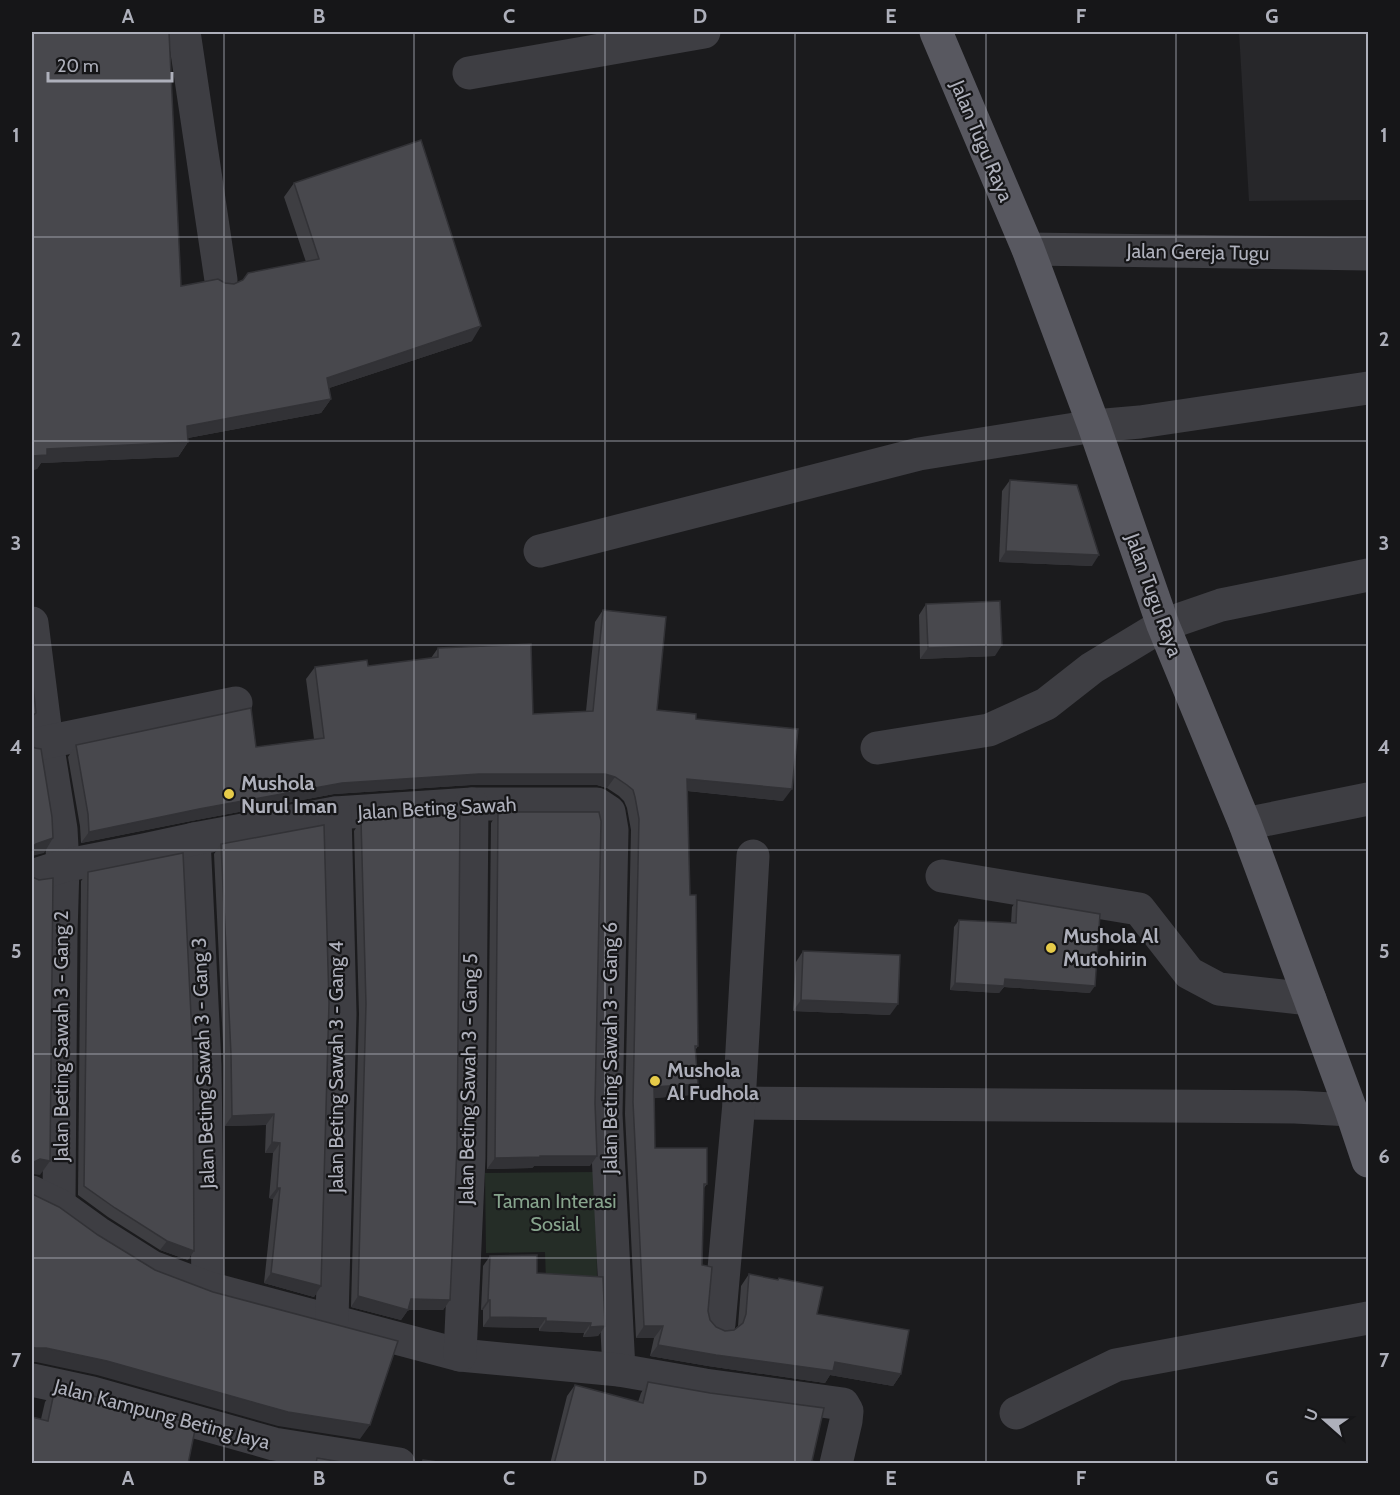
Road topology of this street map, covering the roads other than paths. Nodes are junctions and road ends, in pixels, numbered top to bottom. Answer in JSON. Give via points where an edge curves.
{"nodes":[{"id":1,"x":184,"y":32,"type":"edge"},
{"id":2,"x":704,"y":32,"type":"edge"},
{"id":3,"x":936,"y":32,"type":"edge"},
{"id":4,"x":469,"y":73,"type":"dead end"},
{"id":5,"x":1028,"y":249,"type":"junction"},
{"id":6,"x":1368,"y":254,"type":"edge"},
{"id":7,"x":221,"y":280,"type":"edge"},
{"id":8,"x":1368,"y":388,"type":"edge"},
{"id":9,"x":1094,"y":426,"type":"junction"},
{"id":10,"x":540,"y":551,"type":"dead end"},
{"id":11,"x":1368,"y":575,"type":"edge"},
{"id":12,"x":32,"y":623,"type":"edge"},
{"id":13,"x":1163,"y":625,"type":"junction"},
{"id":14,"x":236,"y":703,"type":"dead end"},
{"id":15,"x":39,"y":743,"type":"edge"},
{"id":16,"x":877,"y":748,"type":"dead end"},
{"id":17,"x":1368,"y":800,"type":"edge"},
{"id":18,"x":472,"y":804,"type":"junction"},
{"id":19,"x":597,"y":804,"type":"joint"},
{"id":20,"x":335,"y":813,"type":"junction"},
{"id":21,"x":1245,"y":824,"type":"junction"},
{"id":22,"x":194,"y":839,"type":"junction"},
{"id":23,"x":753,"y":856,"type":"dead end"},
{"id":24,"x":63,"y":866,"type":"junction"},
{"id":25,"x":32,"y":876,"type":"edge"},
{"id":26,"x":942,"y":876,"type":"dead end"},
{"id":27,"x":1310,"y":999,"type":"junction"},
{"id":28,"x":740,"y":1103,"type":"junction"},
{"id":29,"x":1351,"y":1110,"type":"junction"},
{"id":30,"x":1368,"y":1161,"type":"edge"},
{"id":31,"x":45,"y":1199,"type":"edge"},
{"id":32,"x":208,"y":1288,"type":"junction"},
{"id":33,"x":1368,"y":1318,"type":"edge"},
{"id":34,"x":332,"y":1320,"type":"junction"},
{"id":35,"x":719,"y":1324,"type":"dead end"},
{"id":36,"x":460,"y":1355,"type":"junction"},
{"id":37,"x":619,"y":1370,"type":"junction"},
{"id":38,"x":32,"y":1380,"type":"edge"},
{"id":39,"x":1016,"y":1413,"type":"dead end"},
{"id":40,"x":399,"y":1464,"type":"edge"},
{"id":41,"x":836,"y":1464,"type":"edge"}],
"edges":[{"from":1,"to":7,"type":"street"},
{"from":2,"to":4,"type":"street"},
{"from":3,"to":5,"type":"main road","name":"Jalan Tugu Raya"},
{"from":5,"to":6,"type":"street","name":"Jalan Gereja Tugu"},
{"from":5,"to":9,"type":"main road","name":"Jalan Tugu Raya"},
{"from":8,"to":9,"type":"street"},
{"from":9,"to":10,"type":"street","via":[[919,454]]},
{"from":9,"to":13,"type":"main road","name":"Jalan Tugu Raya"},
{"from":11,"to":13,"type":"street","via":[[1221,605]]},
{"from":12,"to":15,"type":"street","name":"Jalan Beting Sawah 3 - Gang 2"},
{"from":13,"to":16,"type":"street","via":[[1092,668],[1046,704],[989,730]]},
{"from":13,"to":21,"type":"main road","name":"Jalan Tugu Raya"},
{"from":14,"to":15,"type":"street"},
{"from":15,"to":24,"type":"street","name":"Jalan Beting Sawah 3 - Gang 2","via":[[61,829]]},
{"from":17,"to":21,"type":"street"},
{"from":18,"to":19,"type":"street","name":"Jalan Beting Sawah"},
{"from":18,"to":20,"type":"street","name":"Jalan Beting Sawah"},
{"from":18,"to":36,"type":"street","name":"Jalan Beting Sawah 3 - Gang 5","via":[[469,1158]]},
{"from":19,"to":37,"type":"street","name":"Jalan Beting Sawah 3 - Gang 6","via":[[609,812],[612,830],[606,1114]]},
{"from":20,"to":22,"type":"street","name":"Jalan Beting Sawah"},
{"from":20,"to":34,"type":"street","name":"Jalan Beting Sawah 3 - Gang 4","via":[[340,1014]]},
{"from":21,"to":27,"type":"main road","name":"Jalan Tugu Raya"},
{"from":22,"to":24,"type":"street","name":"Jalan Beting Sawah"},
{"from":22,"to":32,"type":"street","name":"Jalan Beting Sawah 3 - Gang 3","via":[[205,1065]]},
{"from":23,"to":28,"type":"street"},
{"from":24,"to":25,"type":"street","name":"Jalan Beting Sawah"},
{"from":24,"to":31,"type":"street","name":"Jalan Beting Sawah 3 - Gang 2"},
{"from":26,"to":27,"type":"street","via":[[1139,909],[1189,973],[1219,989]]},
{"from":27,"to":29,"type":"main road","name":"Jalan Tugu Raya"},
{"from":28,"to":29,"type":"street"},
{"from":28,"to":35,"type":"street"},
{"from":29,"to":30,"type":"main road","name":"Jalan Tugu Raya"},
{"from":31,"to":32,"type":"street","via":[[152,1267]]},
{"from":32,"to":34,"type":"street"},
{"from":33,"to":39,"type":"street","via":[[1116,1365]]},
{"from":34,"to":36,"type":"street"},
{"from":36,"to":37,"type":"street"},
{"from":37,"to":41,"type":"street","via":[[843,1404],[846,1421]]},
{"from":38,"to":40,"type":"street","name":"Jalan Kampung Beting Jaya","via":[[274,1444]]}]}
